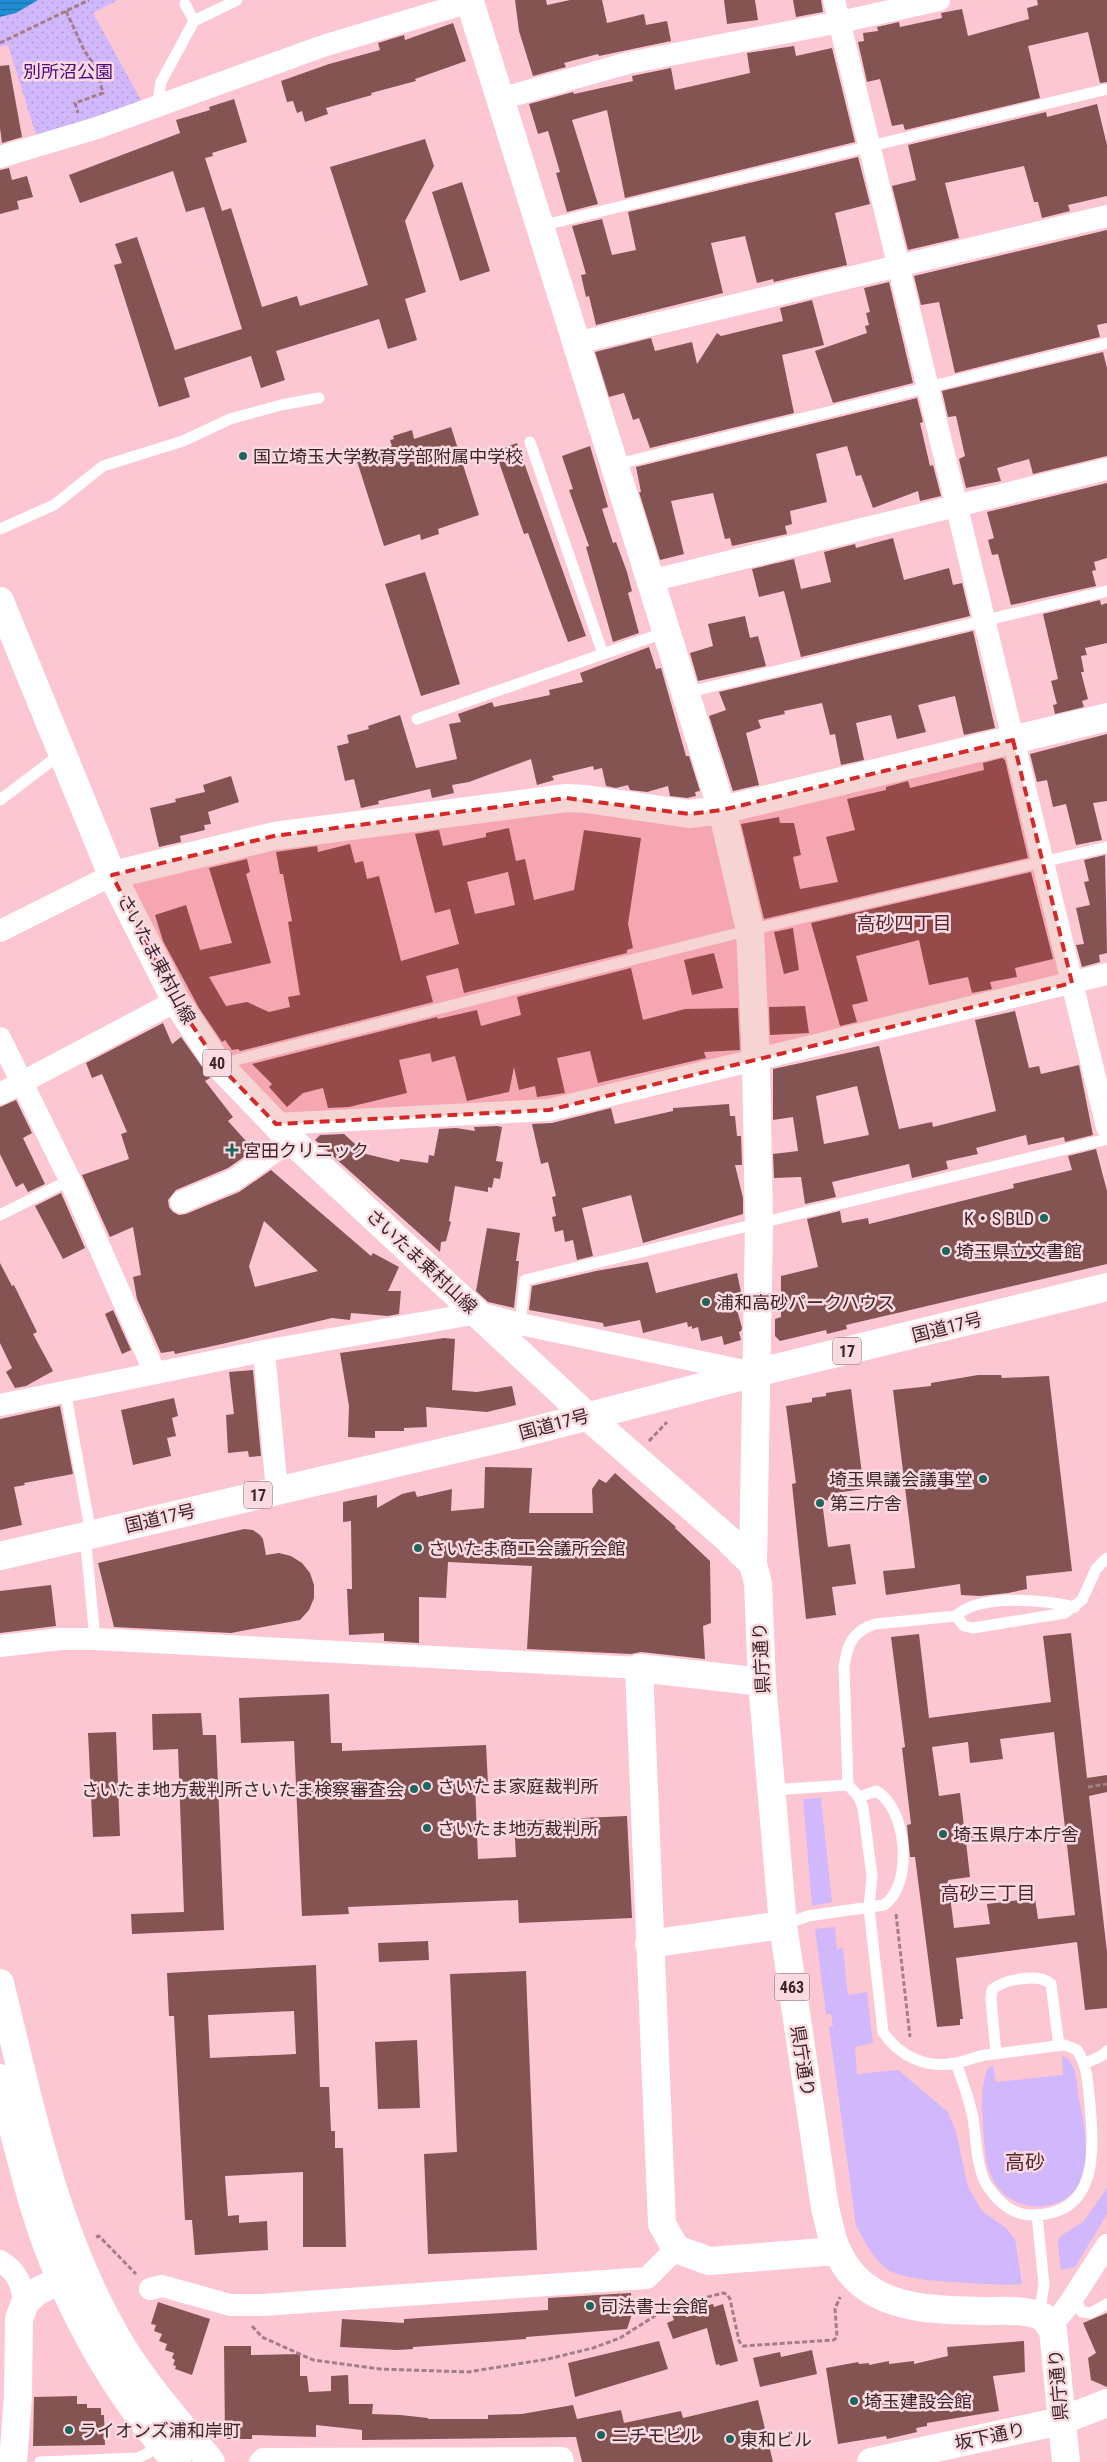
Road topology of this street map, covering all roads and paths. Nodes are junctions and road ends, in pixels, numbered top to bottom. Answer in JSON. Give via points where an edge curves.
{"nodes":[{"id":1,"x":88,"y":0,"type":"edge"},
{"id":2,"x":237,"y":0,"type":"edge"},
{"id":3,"x":834,"y":0,"type":"edge"},
{"id":4,"x":939,"y":0,"type":"edge"},
{"id":5,"x":470,"y":2,"type":"joint"},
{"id":6,"x":185,"y":4,"type":"dead end"},
{"id":7,"x":66,"y":11,"type":"junction"},
{"id":8,"x":194,"y":21,"type":"junction"},
{"id":9,"x":840,"y":22,"type":"junction"},
{"id":10,"x":0,"y":43,"type":"edge"},
{"id":11,"x":1107,"y":90,"type":"edge"},
{"id":12,"x":500,"y":99,"type":"junction"},
{"id":13,"x":157,"y":107,"type":"junction"},
{"id":14,"x":74,"y":115,"type":"dead end"},
{"id":15,"x":870,"y":148,"type":"junction"},
{"id":16,"x":0,"y":157,"type":"edge"},
{"id":17,"x":1107,"y":216,"type":"edge"},
{"id":18,"x":540,"y":227,"type":"junction"},
{"id":19,"x":898,"y":266,"type":"junction"},
{"id":20,"x":576,"y":343,"type":"junction"},
{"id":21,"x":1107,"y":343,"type":"edge"},
{"id":22,"x":928,"y":388,"type":"junction"},
{"id":23,"x":319,"y":398,"type":"dead end"},
{"id":24,"x":530,"y":442,"type":"dead end"},
{"id":25,"x":614,"y":465,"type":"junction"},
{"id":26,"x":1107,"y":469,"type":"edge"},
{"id":27,"x":957,"y":506,"type":"junction"},
{"id":28,"x":0,"y":529,"type":"edge"},
{"id":29,"x":650,"y":580,"type":"junction"},
{"id":30,"x":1107,"y":591,"type":"edge"},
{"id":31,"x":0,"y":601,"type":"edge"},
{"id":32,"x":984,"y":621,"type":"junction"},
{"id":33,"x":666,"y":632,"type":"junction"},
{"id":34,"x":7,"y":641,"type":"edge"},
{"id":35,"x":602,"y":654,"type":"junction"},
{"id":36,"x":685,"y":693,"type":"junction"},
{"id":37,"x":1107,"y":717,"type":"edge"},
{"id":38,"x":417,"y":719,"type":"dead end"},
{"id":39,"x":1013,"y":740,"type":"junction"},
{"id":40,"x":62,"y":753,"type":"junction"},
{"id":41,"x":0,"y":800,"type":"edge"},
{"id":42,"x":722,"y":810,"type":"junction"},
{"id":43,"x":1107,"y":847,"type":"edge"},
{"id":44,"x":1043,"y":862,"type":"junction"},
{"id":45,"x":112,"y":875,"type":"junction"},
{"id":46,"x":750,"y":930,"type":"junction"},
{"id":47,"x":0,"y":931,"type":"edge"},
{"id":48,"x":1107,"y":974,"type":"edge"},
{"id":49,"x":1072,"y":983,"type":"junction"},
{"id":50,"x":176,"y":1001,"type":"junction"},
{"id":51,"x":0,"y":1038,"type":"edge"},
{"id":52,"x":756,"y":1061,"type":"junction"},
{"id":53,"x":218,"y":1064,"type":"junction"},
{"id":54,"x":22,"y":1082,"type":"junction"},
{"id":55,"x":0,"y":1094,"type":"edge"},
{"id":56,"x":1107,"y":1127,"type":"edge"},
{"id":57,"x":284,"y":1132,"type":"junction"},
{"id":58,"x":1107,"y":1138,"type":"edge"},
{"id":59,"x":70,"y":1180,"type":"junction"},
{"id":60,"x":181,"y":1202,"type":"dead end"},
{"id":61,"x":0,"y":1215,"type":"edge"},
{"id":62,"x":759,"y":1225,"type":"junction"},
{"id":63,"x":1107,"y":1287,"type":"edge"},
{"id":64,"x":478,"y":1313,"type":"junction"},
{"id":65,"x":520,"y":1324,"type":"junction"},
{"id":66,"x":264,"y":1351,"type":"junction"},
{"id":67,"x":155,"y":1373,"type":"junction"},
{"id":68,"x":756,"y":1373,"type":"junction"},
{"id":69,"x":65,"y":1390,"type":"junction"},
{"id":70,"x":0,"y":1405,"type":"edge"},
{"id":71,"x":587,"y":1416,"type":"junction"},
{"id":72,"x":673,"y":1421,"type":"dead end"},
{"id":73,"x":649,"y":1442,"type":"dead end"},
{"id":74,"x":277,"y":1491,"type":"junction"},
{"id":75,"x":88,"y":1534,"type":"junction"},
{"id":76,"x":0,"y":1556,"type":"edge"},
{"id":77,"x":1107,"y":1558,"type":"edge"},
{"id":78,"x":753,"y":1564,"type":"junction"},
{"id":79,"x":1075,"y":1607,"type":"junction"},
{"id":80,"x":956,"y":1616,"type":"junction"},
{"id":81,"x":95,"y":1639,"type":"junction"},
{"id":82,"x":0,"y":1646,"type":"edge"},
{"id":83,"x":639,"y":1668,"type":"junction"},
{"id":84,"x":762,"y":1682,"type":"junction"},
{"id":85,"x":1107,"y":1784,"type":"edge"},
{"id":86,"x":848,"y":1785,"type":"junction"},
{"id":87,"x":1088,"y":1787,"type":"dead end"},
{"id":88,"x":770,"y":1790,"type":"junction"},
{"id":89,"x":859,"y":1797,"type":"junction"},
{"id":90,"x":891,"y":1900,"type":"junction"},
{"id":91,"x":869,"y":1908,"type":"junction"},
{"id":92,"x":782,"y":1925,"type":"junction"},
{"id":93,"x":649,"y":1944,"type":"junction"},
{"id":94,"x":0,"y":1983,"type":"edge"},
{"id":95,"x":1059,"y":2046,"type":"junction"},
{"id":96,"x":1107,"y":2050,"type":"edge"},
{"id":97,"x":996,"y":2054,"type":"junction"},
{"id":98,"x":912,"y":2058,"type":"junction"},
{"id":99,"x":956,"y":2063,"type":"junction"},
{"id":100,"x":1084,"y":2064,"type":"junction"},
{"id":101,"x":0,"y":2078,"type":"edge"},
{"id":102,"x":1037,"y":2215,"type":"junction"},
{"id":103,"x":98,"y":2236,"type":"dead end"},
{"id":104,"x":1107,"y":2246,"type":"edge"},
{"id":105,"x":676,"y":2249,"type":"junction"},
{"id":106,"x":837,"y":2251,"type":"junction"},
{"id":107,"x":0,"y":2261,"type":"edge"},
{"id":108,"x":60,"y":2280,"type":"junction"},
{"id":109,"x":150,"y":2289,"type":"joint"},
{"id":110,"x":840,"y":2297,"type":"dead end"},
{"id":111,"x":1074,"y":2297,"type":"junction"},
{"id":112,"x":24,"y":2303,"type":"junction"},
{"id":113,"x":1107,"y":2304,"type":"edge"},
{"id":114,"x":234,"y":2305,"type":"junction"},
{"id":115,"x":1045,"y":2320,"type":"junction"},
{"id":116,"x":1107,"y":2403,"type":"edge"},
{"id":117,"x":1061,"y":2421,"type":"junction"},
{"id":118,"x":168,"y":2452,"type":"edge"},
{"id":119,"x":933,"y":2455,"type":"edge"},
{"id":120,"x":13,"y":2462,"type":"edge"},
{"id":121,"x":40,"y":2462,"type":"edge"},
{"id":122,"x":211,"y":2462,"type":"edge"},
{"id":123,"x":260,"y":2462,"type":"edge"},
{"id":124,"x":563,"y":2462,"type":"edge"},
{"id":125,"x":871,"y":2462,"type":"edge"},
{"id":126,"x":1066,"y":2462,"type":"edge"}],
"edges":[{"from":1,"to":7,"type":"path"},
{"from":2,"to":8,"type":"lane"},
{"from":3,"to":9,"type":"street"},
{"from":4,"to":9,"type":"street"},
{"from":5,"to":12,"type":"main road","name":"県庁通り"},
{"from":5,"to":13,"type":"street","via":[[323,46]]},
{"from":6,"to":8,"type":"lane"},
{"from":7,"to":10,"type":"path"},
{"from":7,"to":14,"type":"path","via":[[96,68],[102,93],[75,103],[78,114]]},
{"from":8,"to":13,"type":"lane","via":[[161,82]]},
{"from":9,"to":12,"type":"street","via":[[628,63]]},
{"from":9,"to":15,"type":"street"},
{"from":11,"to":15,"type":"lane","via":[[879,143]]},
{"from":12,"to":18,"type":"main road","name":"県庁通り"},
{"from":13,"to":16,"type":"street"},
{"from":15,"to":18,"type":"lane"},
{"from":15,"to":19,"type":"street"},
{"from":17,"to":19,"type":"street"},
{"from":18,"to":20,"type":"main road","name":"県庁通り"},
{"from":19,"to":20,"type":"street"},
{"from":19,"to":22,"type":"street"},
{"from":20,"to":25,"type":"main road","name":"県庁通り"},
{"from":21,"to":22,"type":"lane"},
{"from":22,"to":25,"type":"lane"},
{"from":22,"to":27,"type":"street"},
{"from":23,"to":28,"type":"lane","via":[[230,419],[183,441],[103,466],[54,505]]},
{"from":24,"to":35,"type":"lane"},
{"from":25,"to":29,"type":"main road","name":"県庁通り"},
{"from":26,"to":27,"type":"street"},
{"from":27,"to":29,"type":"street"},
{"from":27,"to":32,"type":"street"},
{"from":29,"to":33,"type":"main road","name":"県庁通り"},
{"from":30,"to":32,"type":"lane"},
{"from":31,"to":34,"type":"main road","name":"さいたま東村山線","number":"40"},
{"from":32,"to":36,"type":"lane"},
{"from":32,"to":39,"type":"street"},
{"from":33,"to":35,"type":"lane"},
{"from":33,"to":36,"type":"main road","name":"県庁通り"},
{"from":34,"to":40,"type":"main road","name":"さいたま東村山線","number":"40"},
{"from":35,"to":38,"type":"lane"},
{"from":36,"to":42,"type":"main road","name":"県庁通り"},
{"from":37,"to":39,"type":"main road"},
{"from":39,"to":42,"type":"main road"},
{"from":39,"to":44,"type":"street"},
{"from":40,"to":41,"type":"lane"},
{"from":40,"to":45,"type":"main road","name":"さいたま東村山線","number":"40"},
{"from":42,"to":45,"type":"main road","via":[[689,814],[586,798],[566,798],[274,836]]},
{"from":42,"to":46,"type":"main road","name":"県庁通り"},
{"from":43,"to":44,"type":"lane"},
{"from":44,"to":46,"type":"lane"},
{"from":44,"to":49,"type":"street"},
{"from":45,"to":47,"type":"street"},
{"from":45,"to":50,"type":"main road","name":"さいたま東村山線","number":"40"},
{"from":46,"to":52,"type":"main road","name":"県庁通り"},
{"from":46,"to":53,"type":"lane"},
{"from":48,"to":49,"type":"street"},
{"from":49,"to":52,"type":"street"},
{"from":49,"to":56,"type":"street"},
{"from":50,"to":53,"type":"main road","name":"さいたま東村山線","number":"40"},
{"from":50,"to":54,"type":"street"},
{"from":51,"to":54,"type":"street"},
{"from":52,"to":57,"type":"street","via":[[549,1110]]},
{"from":52,"to":62,"type":"main road","name":"県庁通り"},
{"from":53,"to":57,"type":"main road","name":"さいたま東村山線","number":"40"},
{"from":54,"to":55,"type":"street"},
{"from":54,"to":59,"type":"street"},
{"from":57,"to":60,"type":"street","via":[[234,1180]]},
{"from":57,"to":64,"type":"main road","name":"さいたま東村山線","number":"40"},
{"from":58,"to":62,"type":"lane"},
{"from":59,"to":61,"type":"lane"},
{"from":59,"to":67,"type":"street"},
{"from":62,"to":65,"type":"lane","via":[[525,1280]]},
{"from":62,"to":68,"type":"main road","name":"県庁通り"},
{"from":63,"to":68,"type":"main road","name":"国道17号","number":"17"},
{"from":64,"to":65,"type":"street"},
{"from":64,"to":66,"type":"street"},
{"from":64,"to":71,"type":"main road","name":"さいたま東村山線","number":"40"},
{"from":65,"to":68,"type":"street"},
{"from":66,"to":67,"type":"street"},
{"from":66,"to":74,"type":"street"},
{"from":67,"to":69,"type":"street"},
{"from":68,"to":71,"type":"main road","name":"国道17号","number":"17"},
{"from":68,"to":78,"type":"main road","name":"県庁通り"},
{"from":69,"to":70,"type":"street"},
{"from":69,"to":75,"type":"lane"},
{"from":71,"to":74,"type":"main road","name":"国道17号","number":"17"},
{"from":71,"to":78,"type":"main road"},
{"from":72,"to":73,"type":"path","via":[[665,1423]]},
{"from":74,"to":75,"type":"main road","name":"国道17号","number":"17"},
{"from":75,"to":76,"type":"main road","name":"国道17号","number":"17"},
{"from":75,"to":81,"type":"lane"},
{"from":77,"to":79,"type":"lane","via":[[1096,1569],[1082,1600]]},
{"from":78,"to":84,"type":"main road","name":"県庁通り","number":"463","via":[[758,1583]]},
{"from":79,"to":80,"type":"lane","via":[[1019,1600],[977,1605]]},
{"from":79,"to":80,"type":"lane","via":[[1054,1616],[973,1628],[964,1626]]},
{"from":80,"to":86,"type":"lane","via":[[875,1624],[866,1627],[850,1642],[844,1667]]},
{"from":81,"to":82,"type":"street","via":[[60,1639]]},
{"from":81,"to":83,"type":"street"},
{"from":83,"to":84,"type":"main road"},
{"from":83,"to":93,"type":"main road"},
{"from":84,"to":88,"type":"main road","name":"県庁通り","number":"463"},
{"from":85,"to":87,"type":"path"},
{"from":86,"to":88,"type":"lane"},
{"from":86,"to":89,"type":"lane"},
{"from":88,"to":92,"type":"main road","name":"県庁通り","number":"463"},
{"from":89,"to":90,"type":"lane","via":[[876,1791],[884,1796],[898,1818],[902,1870],[898,1890]]},
{"from":89,"to":91,"type":"lane","via":[[872,1876]]},
{"from":90,"to":91,"type":"lane"},
{"from":90,"to":98,"type":"path","via":[[896,1912]]},
{"from":91,"to":92,"type":"lane","via":[[808,1916]]},
{"from":91,"to":98,"type":"lane","via":[[883,2032],[893,2046]]},
{"from":92,"to":93,"type":"main road"},
{"from":92,"to":106,"type":"main road","name":"県庁通り","number":"463","via":[[825,2208]]},
{"from":93,"to":105,"type":"main road","via":[[662,2224]]},
{"from":94,"to":122,"type":"main road","via":[[61,2216],[86,2279],[123,2348]]},
{"from":95,"to":97,"type":"lane"},
{"from":95,"to":97,"type":"lane","via":[[1051,1984],[1045,1979],[1008,1982],[992,1990]]},
{"from":95,"to":100,"type":"lane","via":[[1072,2046]]},
{"from":96,"to":100,"type":"lane"},
{"from":97,"to":99,"type":"lane"},
{"from":98,"to":99,"type":"lane","via":[[928,2063]]},
{"from":99,"to":102,"type":"lane","via":[[972,2112],[988,2186],[1013,2212]]},
{"from":100,"to":102,"type":"lane","via":[[1092,2154],[1087,2181],[1076,2198],[1061,2210]]},
{"from":101,"to":108,"type":"main road","via":[[33,2204]]},
{"from":102,"to":115,"type":"lane"},
{"from":103,"to":109,"type":"path"},
{"from":104,"to":111,"type":"street"},
{"from":105,"to":106,"type":"main road","via":[[709,2261]]},
{"from":105,"to":114,"type":"street","via":[[647,2278]]},
{"from":106,"to":115,"type":"main road","name":"県庁通り","number":"463","via":[[850,2274],[867,2289],[903,2305],[943,2310],[1025,2312]]},
{"from":107,"to":112,"type":"street","via":[[20,2278]]},
{"from":108,"to":112,"type":"main road","via":[[36,2292]]},
{"from":108,"to":118,"type":"main road","via":[[95,2350]]},
{"from":109,"to":114,"type":"street","via":[[162,2286]]},
{"from":110,"to":114,"type":"path","via":[[835,2309],[837,2338],[834,2340],[743,2346],[739,2341],[730,2299],[723,2293],[669,2307],[620,2338],[593,2348],[468,2372],[380,2369],[313,2360],[262,2337]]},
{"from":111,"to":113,"type":"lane","via":[[1082,2312],[1091,2313]]},
{"from":111,"to":115,"type":"street"},
{"from":112,"to":120,"type":"main road","via":[[13,2396]]},
{"from":115,"to":117,"type":"main road","name":"県庁通り","via":[[1055,2350]]},
{"from":116,"to":117,"type":"main road","name":"坂下通り"},
{"from":117,"to":119,"type":"main road","name":"坂下通り"},
{"from":117,"to":126,"type":"main road","name":"県庁通り"},
{"from":118,"to":121,"type":"lane","via":[[137,2458]]},
{"from":119,"to":125,"type":"main road","name":"坂下通り"},
{"from":123,"to":124,"type":"street","via":[[263,2459],[542,2458],[562,2458]]}]}
